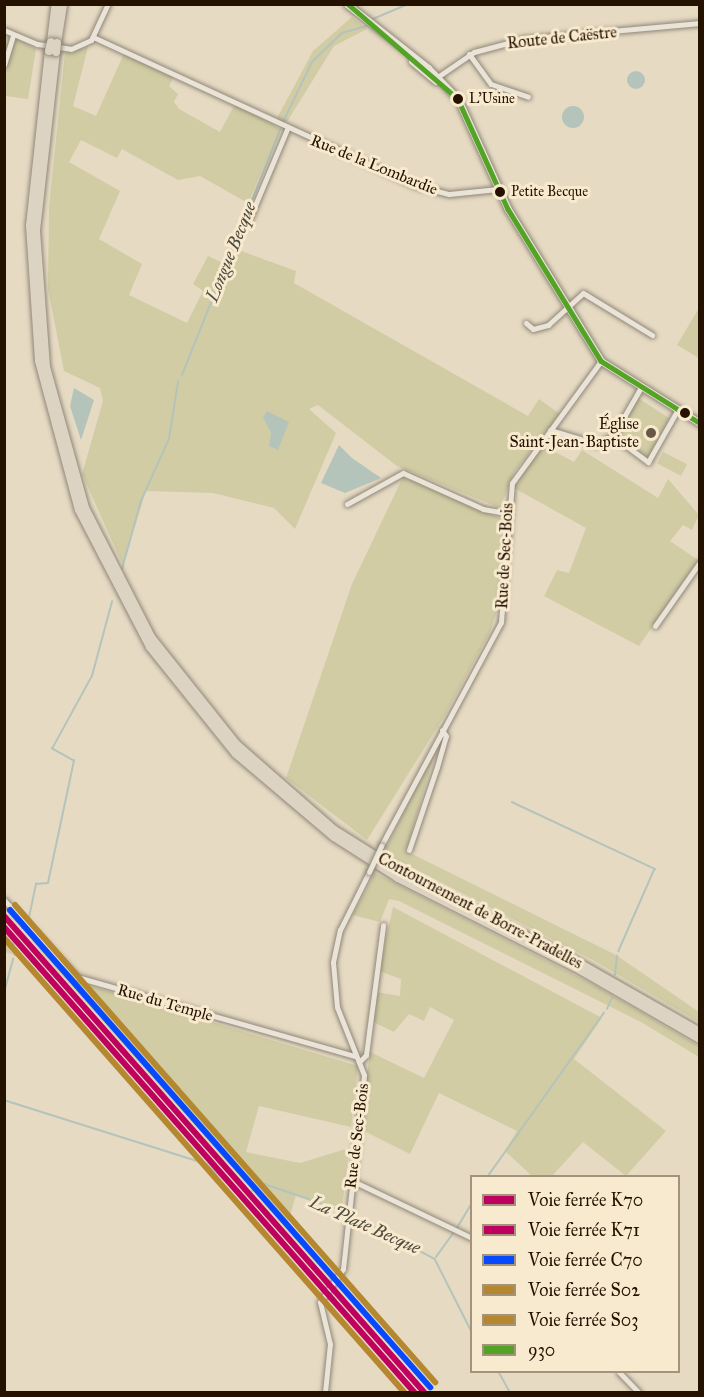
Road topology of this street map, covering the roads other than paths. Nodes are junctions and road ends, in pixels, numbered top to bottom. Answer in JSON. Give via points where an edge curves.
{"nodes":[{"id":1,"x":56,"y":4,"type":"edge"},
{"id":2,"x":63,"y":4,"type":"edge"},
{"id":3,"x":108,"y":4,"type":"edge"},
{"id":4,"x":347,"y":4,"type":"edge"},
{"id":5,"x":699,"y":23,"type":"edge"},
{"id":6,"x":4,"y":30,"type":"edge"},
{"id":7,"x":13,"y":36,"type":"junction"},
{"id":8,"x":93,"y":37,"type":"junction"},
{"id":9,"x":53,"y":47,"type":"junction"},
{"id":10,"x":469,"y":54,"type":"junction"},
{"id":11,"x":4,"y":65,"type":"edge"},
{"id":12,"x":436,"y":78,"type":"junction"},
{"id":13,"x":528,"y":97,"type":"dead end"},
{"id":14,"x":287,"y":129,"type":"junction"},
{"id":15,"x":498,"y":189,"type":"junction"},
{"id":16,"x":248,"y":222,"type":"dead end"},
{"id":17,"x":569,"y":303,"type":"junction"},
{"id":18,"x":526,"y":323,"type":"dead end"},
{"id":19,"x":652,"y":335,"type":"dead end"},
{"id":20,"x":601,"y":361,"type":"junction"},
{"id":21,"x":640,"y":390,"type":"junction"},
{"id":22,"x":678,"y":409,"type":"junction"},
{"id":23,"x":699,"y":423,"type":"edge"},
{"id":24,"x":550,"y":430,"type":"junction"},
{"id":25,"x":613,"y":436,"type":"junction"},
{"id":26,"x":346,"y":504,"type":"dead end"},
{"id":27,"x":506,"y":513,"type":"junction"},
{"id":28,"x":699,"y":562,"type":"edge"},
{"id":29,"x":655,"y":626,"type":"dead end"},
{"id":30,"x":442,"y":730,"type":"junction"},
{"id":31,"x":409,"y":850,"type":"dead end"},
{"id":32,"x":4,"y":900,"type":"edge"},
{"id":33,"x":383,"y":925,"type":"dead end"},
{"id":34,"x":699,"y":1032,"type":"edge"},
{"id":35,"x":699,"y":1039,"type":"edge"},
{"id":36,"x":355,"y":1056,"type":"junction"},
{"id":37,"x":359,"y":1062,"type":"junction"},
{"id":38,"x":351,"y":1180,"type":"junction"},
{"id":39,"x":470,"y":1238,"type":"edge"},
{"id":40,"x":621,"y":1373,"type":"edge"},
{"id":41,"x":325,"y":1392,"type":"edge"},
{"id":42,"x":638,"y":1392,"type":"edge"}],
"edges":[{"from":1,"to":9,"type":"highway"},
{"from":2,"to":9,"type":"highway"},
{"from":3,"to":8,"type":"street"},
{"from":4,"to":12,"type":"street"},
{"from":5,"to":10,"type":"street","name":"Route de Caëstre","via":[[530,38]]},
{"from":6,"to":7,"type":"street"},
{"from":7,"to":8,"type":"street","via":[[64,50]]},
{"from":7,"to":11,"type":"street"},
{"from":8,"to":14,"type":"street","name":"Rue de la Lombardie","via":[[223,93]]},
{"from":9,"to":34,"type":"highway","name":"Contournement de Borre-Pradelles","via":[[37,214],[45,359],[82,500],[151,637],[236,744],[333,829],[411,878],[572,959]]},
{"from":9,"to":35,"type":"highway","via":[[30,225],[40,370],[82,518],[150,647],[236,754],[334,837],[413,887],[582,971]]},
{"from":10,"to":12,"type":"street","name":"Route de Caëstre"},
{"from":10,"to":13,"type":"street","via":[[493,86]]},
{"from":12,"to":15,"type":"street","via":[[466,113]]},
{"from":14,"to":15,"type":"street","name":"Rue de la Lombardie","via":[[431,191],[452,194]]},
{"from":14,"to":16,"type":"street"},
{"from":15,"to":17,"type":"street"},
{"from":17,"to":18,"type":"street","via":[[548,325],[533,329]]},
{"from":17,"to":19,"type":"street","via":[[585,293]]},
{"from":17,"to":20,"type":"street"},
{"from":20,"to":21,"type":"street"},
{"from":20,"to":24,"type":"street","name":"Rue de Sec-Bois"},
{"from":21,"to":22,"type":"street"},
{"from":21,"to":25,"type":"street"},
{"from":22,"to":23,"type":"street"},
{"from":22,"to":25,"type":"street","via":[[652,461]]},
{"from":24,"to":25,"type":"street","via":[[597,444]]},
{"from":24,"to":27,"type":"street","name":"Rue de Sec-Bois","via":[[516,476]]},
{"from":26,"to":27,"type":"street","via":[[403,472],[483,509]]},
{"from":27,"to":30,"type":"street","name":"Rue de Sec-Bois","via":[[502,618]]},
{"from":28,"to":29,"type":"street"},
{"from":30,"to":31,"type":"street","name":"Rue de Sec-Bois","via":[[446,736],[439,763]]},
{"from":30,"to":36,"type":"street","name":"Rue de Sec-Bois","bridge":true,"via":[[381,846],[333,958],[335,999]]},
{"from":32,"to":36,"type":"street","name":"Rue du Temple","via":[[77,977]]},
{"from":33,"to":37,"type":"street","name":"Rue de Sec-Bois","via":[[366,1055]]},
{"from":36,"to":37,"type":"street","name":"Rue de Sec-Bois"},
{"from":37,"to":38,"type":"street","name":"Rue de Sec-Bois","via":[[364,1075]]},
{"from":38,"to":39,"type":"street"},
{"from":38,"to":41,"type":"street","name":"Rue de Sec-Bois","via":[[341,1274],[320,1302],[330,1344]]},
{"from":40,"to":42,"type":"street"}]}
